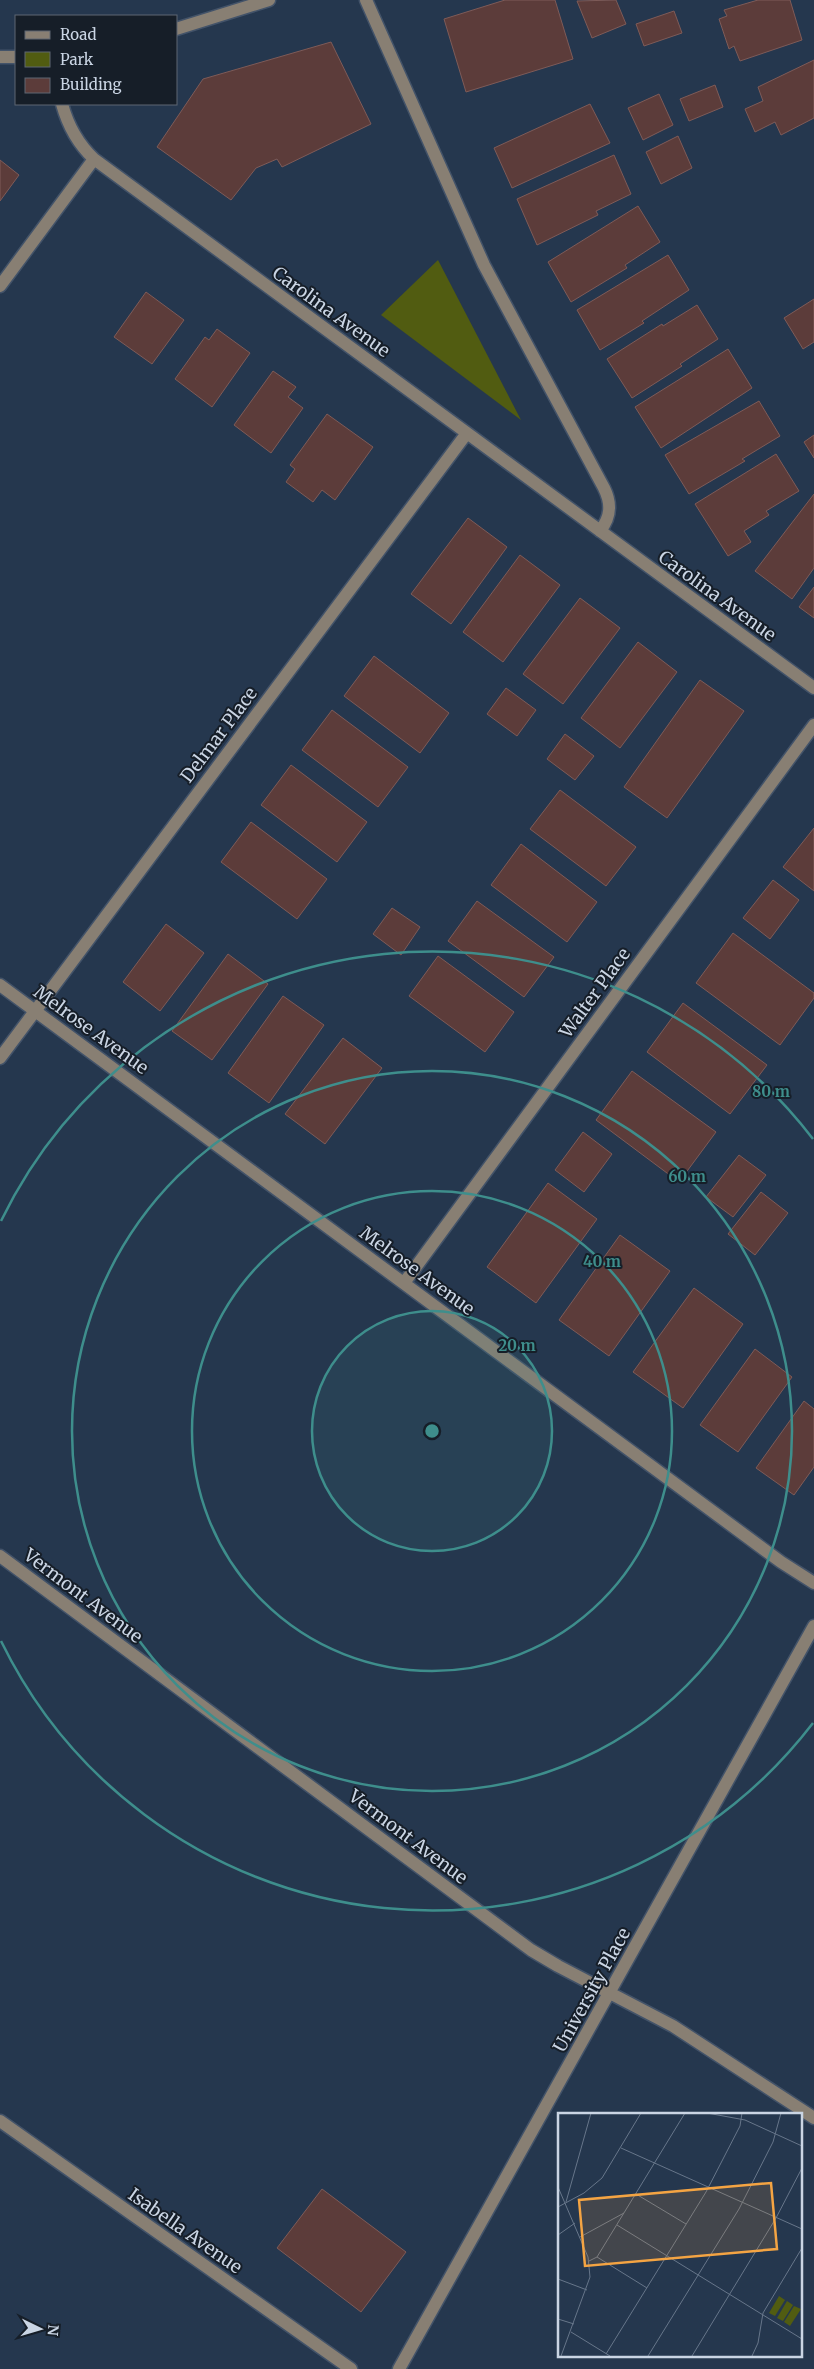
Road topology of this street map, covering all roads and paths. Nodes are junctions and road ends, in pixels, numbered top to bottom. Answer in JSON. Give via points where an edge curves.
{"nodes":[{"id":1,"x":269,"y":0,"type":"edge"},
{"id":2,"x":366,"y":0,"type":"edge"},
{"id":3,"x":178,"y":28,"type":"edge"},
{"id":4,"x":0,"y":57,"type":"edge"},
{"id":5,"x":15,"y":57,"type":"edge"},
{"id":6,"x":62,"y":105,"type":"edge"},
{"id":7,"x":94,"y":160,"type":"junction"},
{"id":8,"x":0,"y":286,"type":"edge"},
{"id":9,"x":466,"y":433,"type":"junction"},
{"id":10,"x":600,"y":531,"type":"junction"},
{"id":11,"x":814,"y":688,"type":"edge"},
{"id":12,"x":814,"y":725,"type":"edge"},
{"id":13,"x":0,"y":985,"type":"edge"},
{"id":14,"x":35,"y":1011,"type":"junction"},
{"id":15,"x":0,"y":1058,"type":"edge"},
{"id":16,"x":404,"y":1283,"type":"junction"},
{"id":17,"x":0,"y":1556,"type":"edge"},
{"id":18,"x":814,"y":1583,"type":"edge"},
{"id":19,"x":814,"y":1626,"type":"edge"},
{"id":20,"x":610,"y":1994,"type":"junction"},
{"id":21,"x":814,"y":2118,"type":"edge"},
{"id":22,"x":0,"y":2121,"type":"edge"},
{"id":23,"x":351,"y":2369,"type":"edge"},
{"id":24,"x":399,"y":2369,"type":"edge"}],
"edges":[{"from":1,"to":3,"type":"street"},
{"from":2,"to":10,"type":"street","via":[[484,265],[609,499],[607,522]]},
{"from":4,"to":5,"type":"street"},
{"from":6,"to":7,"type":"street","name":"Carolina Avenue","via":[[81,147]]},
{"from":7,"to":8,"type":"street"},
{"from":7,"to":9,"type":"street","name":"Carolina Avenue"},
{"from":9,"to":10,"type":"street","name":"Carolina Avenue"},
{"from":9,"to":14,"type":"street","name":"Delmar Place"},
{"from":10,"to":11,"type":"street","name":"Carolina Avenue"},
{"from":12,"to":16,"type":"street","name":"Walter Place"},
{"from":13,"to":14,"type":"street","name":"Melrose Avenue"},
{"from":14,"to":15,"type":"street","name":"Delmar Place"},
{"from":14,"to":16,"type":"street","name":"Melrose Avenue"},
{"from":16,"to":18,"type":"street","name":"Melrose Avenue"},
{"from":17,"to":20,"type":"street","name":"Vermont Avenue","via":[[531,1950]]},
{"from":19,"to":20,"type":"street","name":"University Place"},
{"from":20,"to":21,"type":"street","name":"Vermont Avenue","via":[[673,2026]]},
{"from":20,"to":24,"type":"street","name":"University Place"},
{"from":22,"to":23,"type":"street","name":"Isabella Avenue"}]}
